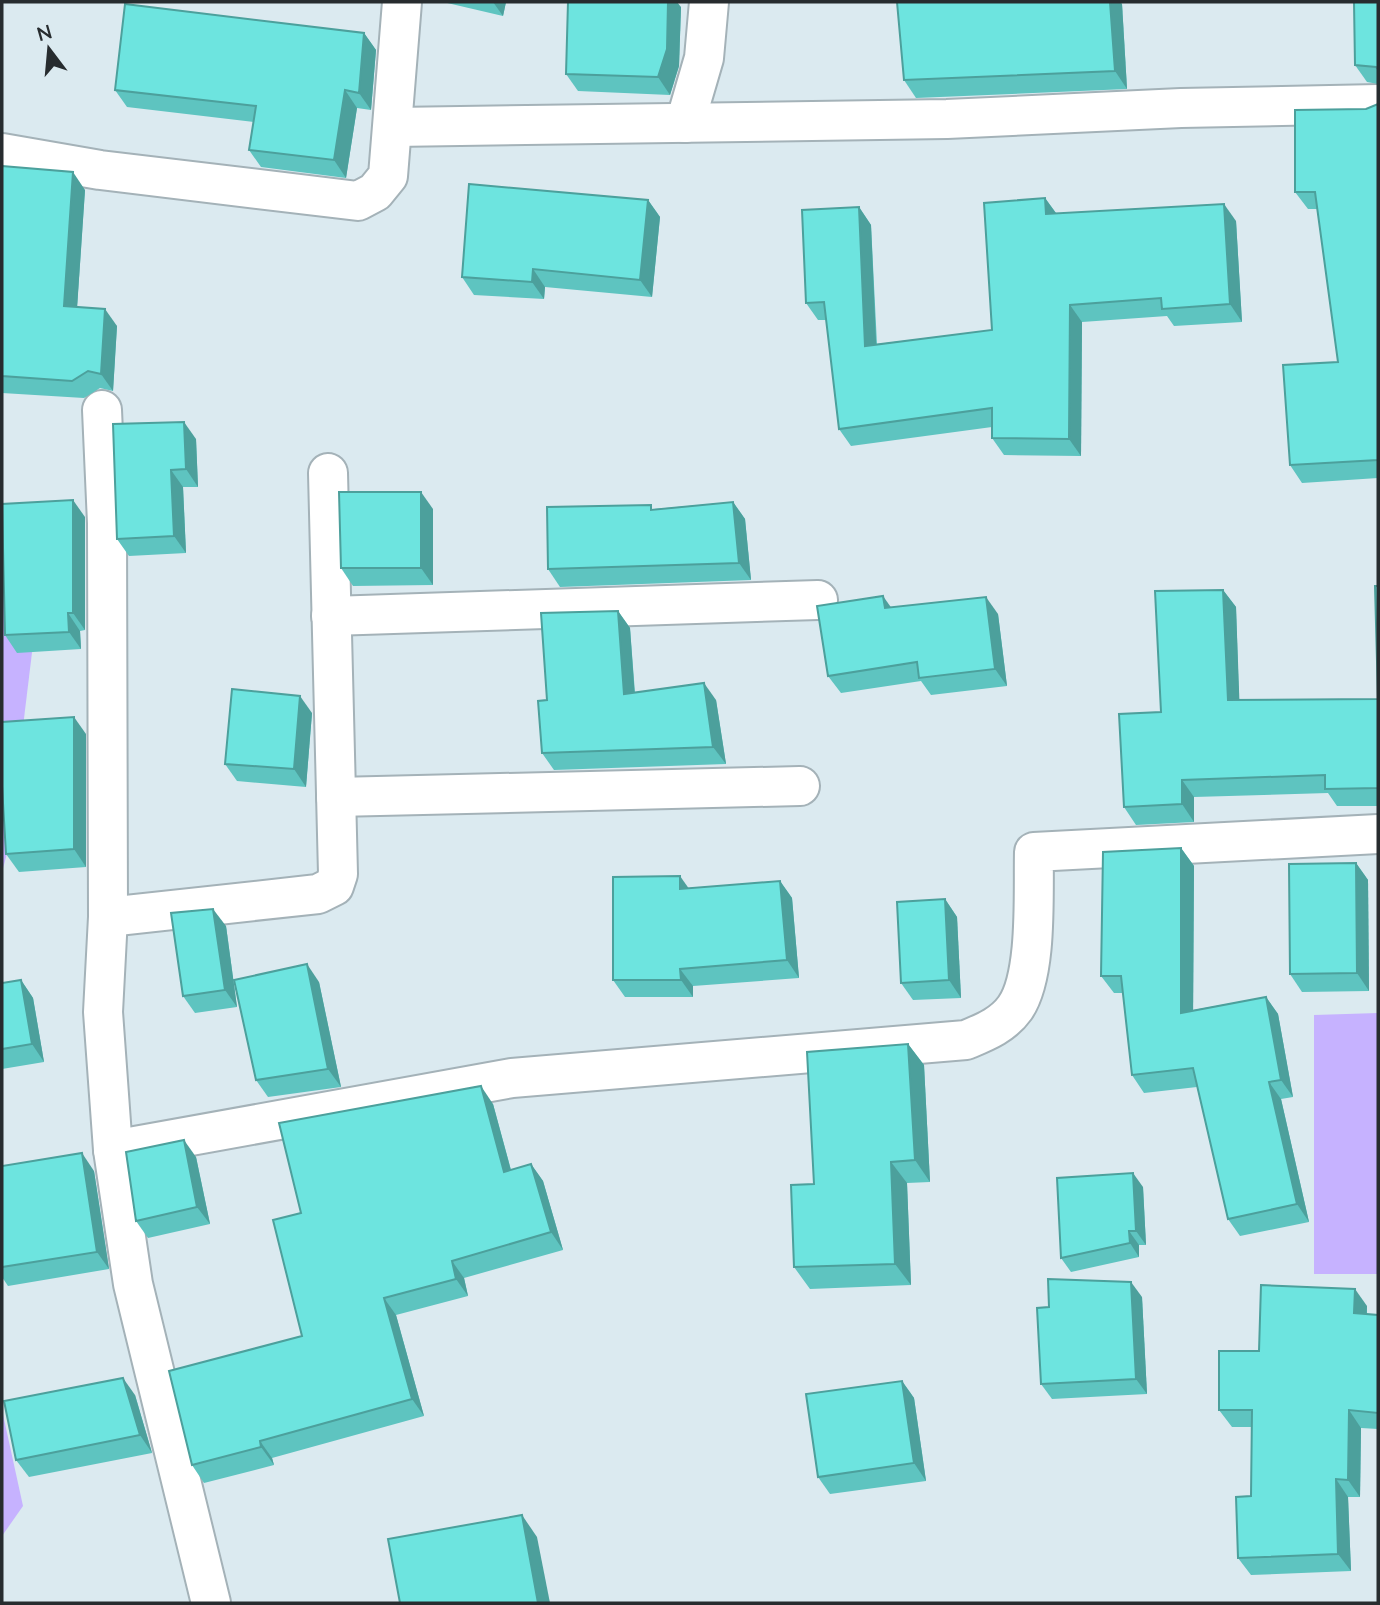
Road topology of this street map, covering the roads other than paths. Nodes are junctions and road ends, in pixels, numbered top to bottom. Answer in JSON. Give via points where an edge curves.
{"nodes":[{"id":1,"x":402,"y":2,"type":"edge"},
{"id":2,"x":709,"y":2,"type":"edge"},
{"id":3,"x":1378,"y":104,"type":"edge"},
{"id":4,"x":685,"y":123,"type":"junction"},
{"id":5,"x":394,"y":127,"type":"junction"},
{"id":6,"x":2,"y":153,"type":"edge"},
{"id":7,"x":102,"y":410,"type":"dead end"},
{"id":8,"x":328,"y":473,"type":"dead end"},
{"id":9,"x":818,"y":600,"type":"dead end"},
{"id":10,"x":331,"y":616,"type":"junction"},
{"id":11,"x":800,"y":786,"type":"dead end"},
{"id":12,"x":336,"y":797,"type":"junction"},
{"id":13,"x":1378,"y":834,"type":"edge"},
{"id":14,"x":108,"y":917,"type":"junction"},
{"id":15,"x":113,"y":1150,"type":"junction"},
{"id":16,"x":211,"y":1603,"type":"edge"}],
"edges":[{"from":1,"to":5,"type":"street"},
{"from":2,"to":4,"type":"street","via":[[704,58]]},
{"from":3,"to":4,"type":"street"},
{"from":4,"to":5,"type":"street"},
{"from":5,"to":6,"type":"street","via":[[388,176],[375,192],[358,201],[100,170]]},
{"from":7,"to":14,"type":"street","via":[[107,523]]},
{"from":8,"to":10,"type":"street"},
{"from":9,"to":10,"type":"street"},
{"from":10,"to":12,"type":"street"},
{"from":11,"to":12,"type":"street"},
{"from":12,"to":14,"type":"street","via":[[338,874],[334,886],[325,892]]},
{"from":13,"to":15,"type":"street","via":[[1034,852],[1029,981],[1015,1008],[994,1028],[966,1040],[512,1078]]},
{"from":14,"to":15,"type":"street","via":[[103,1012]]},
{"from":15,"to":16,"type":"street","via":[[134,1284]]}]}
